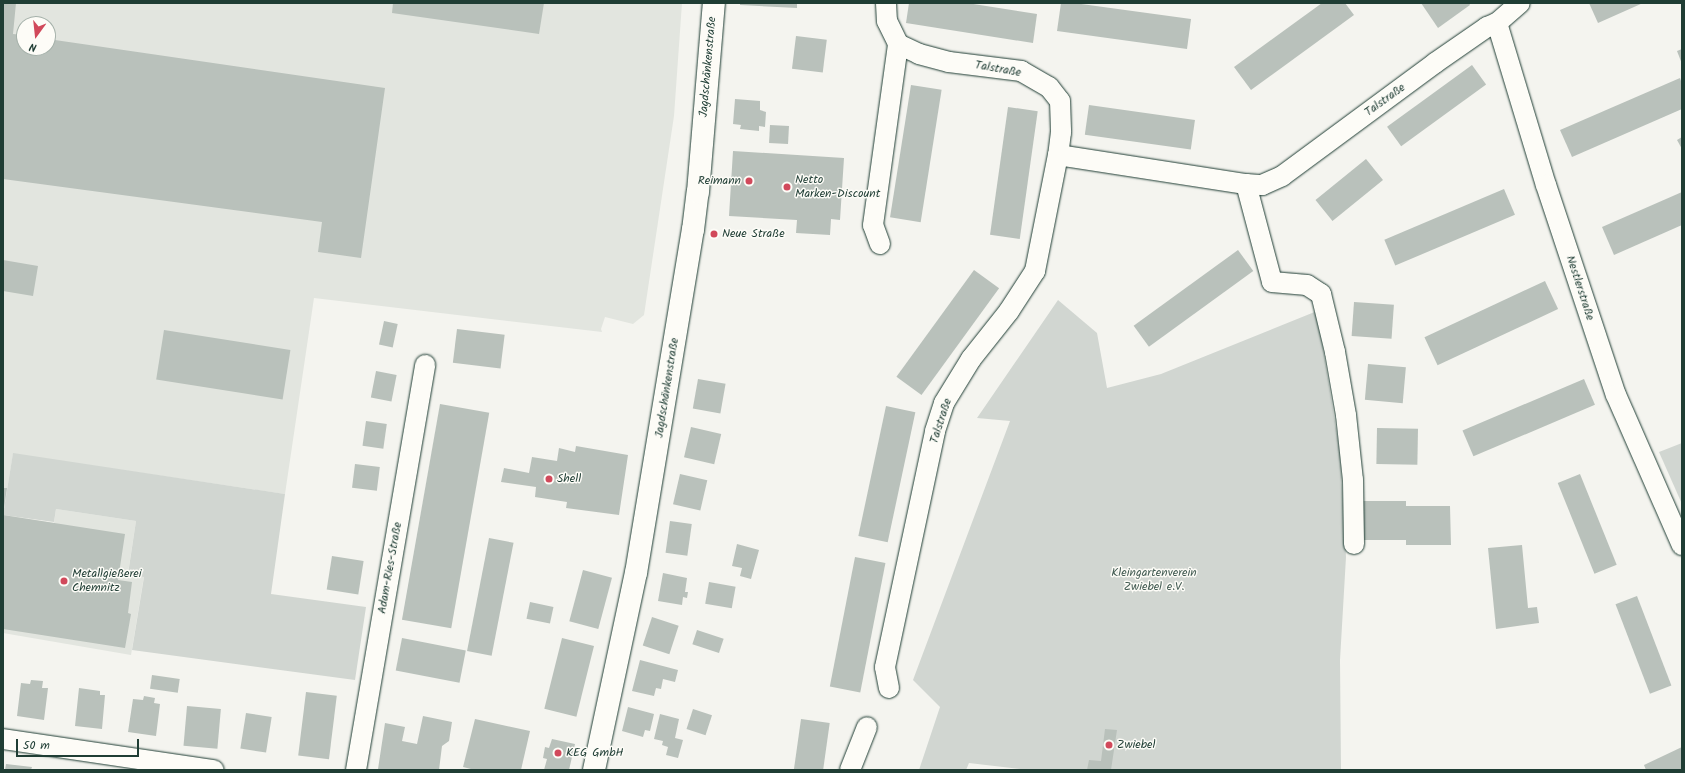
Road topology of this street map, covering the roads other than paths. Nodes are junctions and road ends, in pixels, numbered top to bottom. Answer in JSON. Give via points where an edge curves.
{"nodes":[{"id":1,"x":714,"y":3,"type":"edge"},
{"id":2,"x":886,"y":3,"type":"edge"},
{"id":3,"x":1520,"y":3,"type":"edge"},
{"id":4,"x":1498,"y":23,"type":"junction"},
{"id":5,"x":898,"y":44,"type":"junction"},
{"id":6,"x":1058,"y":155,"type":"junction"},
{"id":7,"x":1246,"y":184,"type":"junction"},
{"id":8,"x":880,"y":244,"type":"dead end"},
{"id":9,"x":425,"y":365,"type":"dead end"},
{"id":10,"x":1354,"y":544,"type":"dead end"},
{"id":11,"x":1682,"y":545,"type":"edge"},
{"id":12,"x":889,"y":688,"type":"dead end"},
{"id":13,"x":867,"y":727,"type":"dead end"},
{"id":14,"x":3,"y":739,"type":"edge"},
{"id":15,"x":214,"y":770,"type":"edge"},
{"id":16,"x":356,"y":770,"type":"edge"},
{"id":17,"x":594,"y":770,"type":"edge"},
{"id":18,"x":850,"y":770,"type":"edge"}],
"edges":[{"from":1,"to":17,"type":"main road","name":"Jagdschänkenstraße","via":[[693,230],[636,573]]},
{"from":2,"to":5,"type":"street","via":[[887,21]]},
{"from":3,"to":4,"type":"street","name":"Talstraße"},
{"from":4,"to":7,"type":"street","name":"Talstraße","via":[[1487,27],[1435,63],[1282,176],[1262,185]]},
{"from":4,"to":11,"type":"street","name":"Nestlerstraße","via":[[1546,185],[1616,395]]},
{"from":5,"to":6,"type":"street","name":"Talstraße","via":[[919,54],[949,62],[1021,71],[1049,87],[1060,100],[1061,132]]},
{"from":5,"to":8,"type":"street","via":[[873,225]]},
{"from":6,"to":7,"type":"street","name":"Talstraße"},
{"from":6,"to":12,"type":"street","name":"Talstraße","via":[[1035,270],[944,403],[935,431],[885,667]]},
{"from":7,"to":10,"type":"street","via":[[1272,282],[1307,285],[1321,294],[1346,415]]},
{"from":9,"to":16,"type":"street","name":"Adam-Ries-Straße"},
{"from":13,"to":18,"type":"street"},
{"from":14,"to":15,"type":"street"}]}
